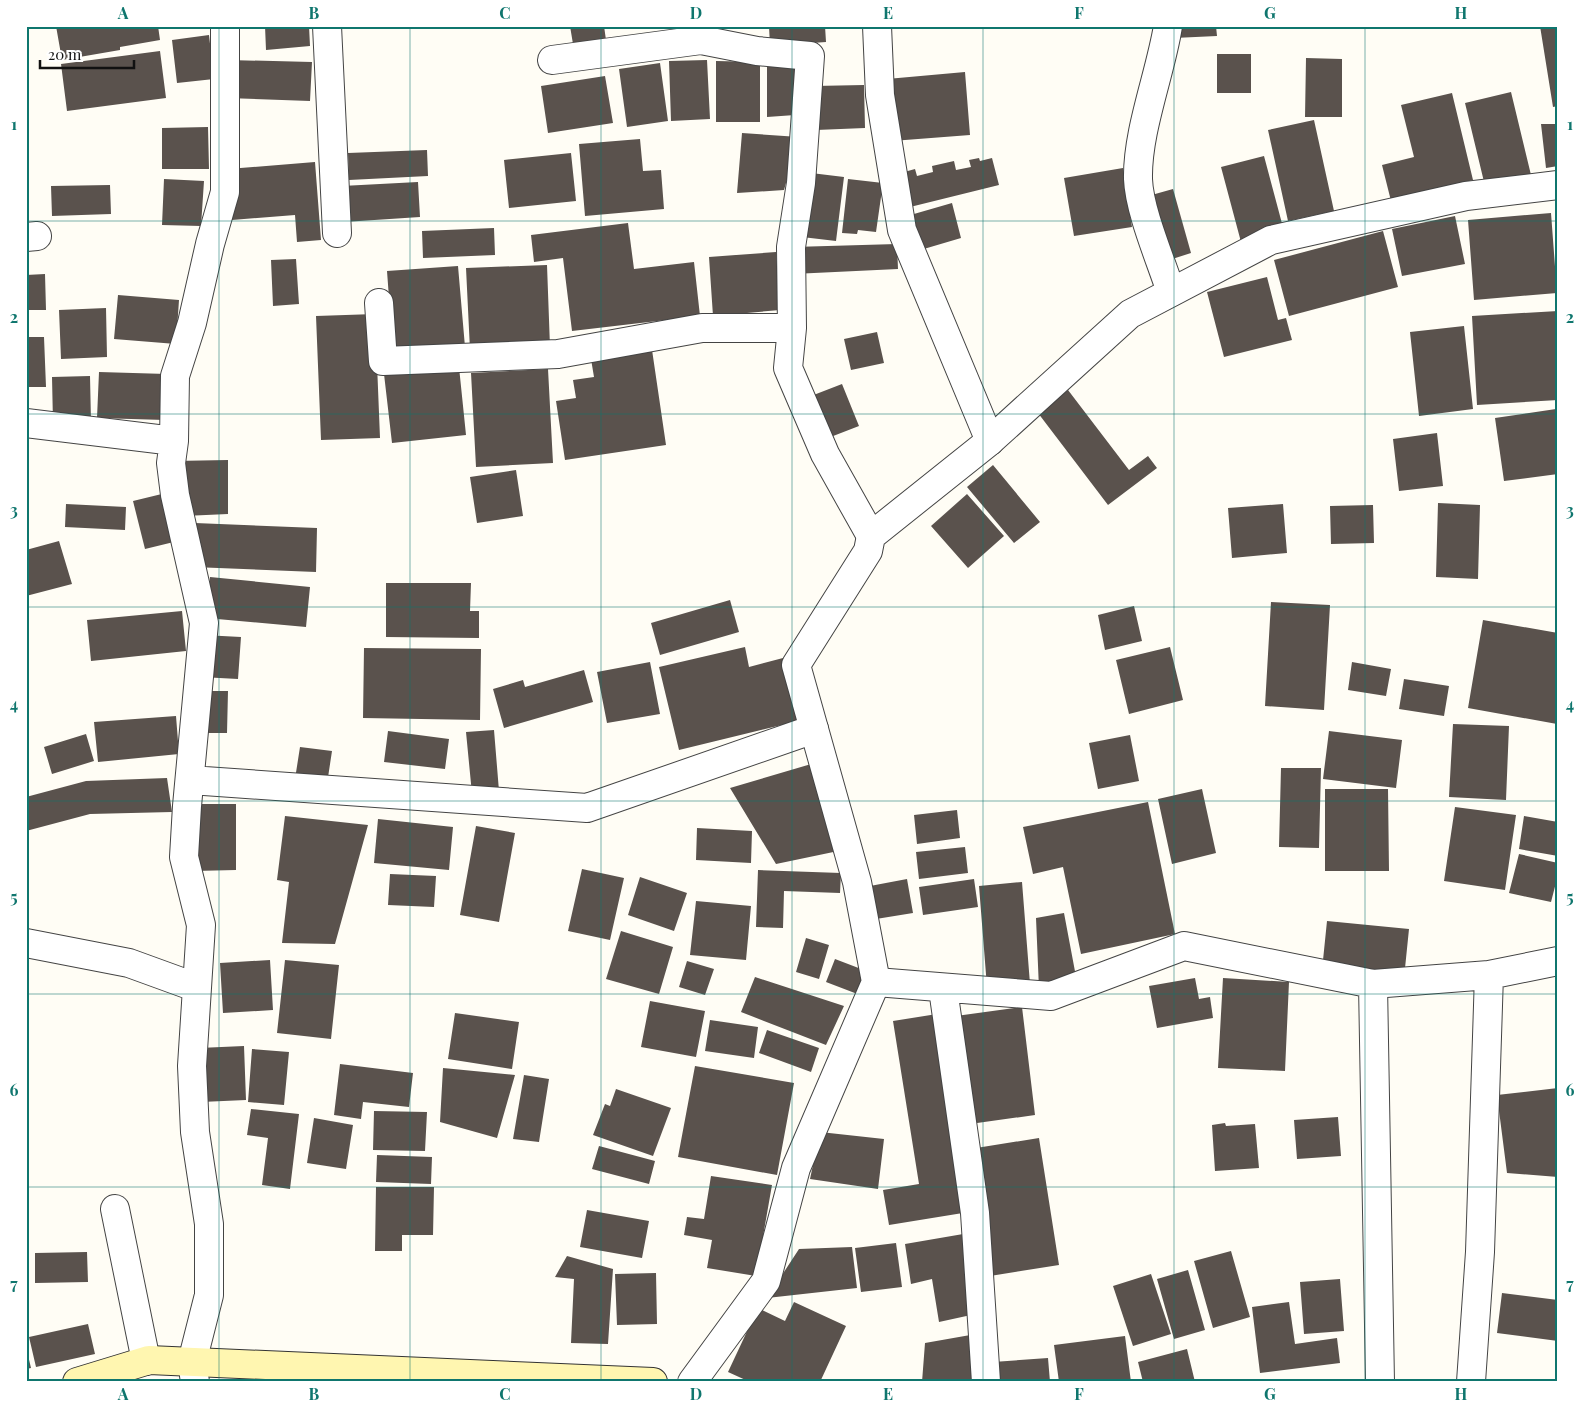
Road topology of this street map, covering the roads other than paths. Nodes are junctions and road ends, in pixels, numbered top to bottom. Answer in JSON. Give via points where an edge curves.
{"nodes":[{"id":1,"x":224,"y":26,"type":"edge"},
{"id":2,"x":327,"y":26,"type":"edge"},
{"id":3,"x":877,"y":26,"type":"edge"},
{"id":4,"x":1168,"y":26,"type":"edge"},
{"id":5,"x":552,"y":60,"type":"dead end"},
{"id":6,"x":1558,"y":185,"type":"edge"},
{"id":7,"x":337,"y":233,"type":"dead end"},
{"id":8,"x":1171,"y":292,"type":"junction"},
{"id":9,"x":379,"y":303,"type":"dead end"},
{"id":10,"x":792,"y":328,"type":"junction"},
{"id":11,"x":26,"y":423,"type":"edge"},
{"id":12,"x":174,"y":441,"type":"junction"},
{"id":13,"x":990,"y":441,"type":"junction"},
{"id":14,"x":871,"y":536,"type":"junction"},
{"id":15,"x":814,"y":729,"type":"junction"},
{"id":16,"x":190,"y":780,"type":"junction"},
{"id":17,"x":26,"y":943,"type":"edge"},
{"id":18,"x":1558,"y":961,"type":"edge"},
{"id":19,"x":1490,"y":976,"type":"junction"},
{"id":20,"x":876,"y":982,"type":"junction"},
{"id":21,"x":1373,"y":984,"type":"junction"},
{"id":22,"x":195,"y":987,"type":"junction"},
{"id":23,"x":943,"y":989,"type":"junction"},
{"id":24,"x":115,"y":1209,"type":"dead end"},
{"id":25,"x":146,"y":1361,"type":"junction"},
{"id":26,"x":193,"y":1372,"type":"edge"},
{"id":27,"x":77,"y":1382,"type":"edge"},
{"id":28,"x":653,"y":1382,"type":"edge"},
{"id":29,"x":692,"y":1382,"type":"edge"},
{"id":30,"x":986,"y":1382,"type":"edge"},
{"id":31,"x":1380,"y":1382,"type":"edge"},
{"id":32,"x":1470,"y":1382,"type":"edge"}],
"edges":[{"from":1,"to":12,"type":"street","via":[[225,192],[192,323],[175,376]]},
{"from":2,"to":7,"type":"street"},
{"from":3,"to":13,"type":"street","via":[[880,95],[902,230]]},
{"from":4,"to":8,"type":"street","via":[[1139,154],[1138,180],[1140,197]]},
{"from":5,"to":10,"type":"street","via":[[701,40],[758,51],[810,56],[802,183],[791,247]]},
{"from":6,"to":8,"type":"street","via":[[1466,196],[1271,240]]},
{"from":8,"to":13,"type":"street","via":[[1130,314]]},
{"from":9,"to":10,"type":"street","via":[[384,361],[558,354],[702,328]]},
{"from":10,"to":14,"type":"street","via":[[788,368],[825,454]]},
{"from":11,"to":12,"type":"street"},
{"from":12,"to":16,"type":"street","via":[[171,463],[175,496],[204,623]]},
{"from":13,"to":14,"type":"street"},
{"from":14,"to":15,"type":"street","via":[[868,551],[796,665]]},
{"from":15,"to":16,"type":"street","via":[[587,808]]},
{"from":15,"to":20,"type":"street","via":[[856,882]]},
{"from":16,"to":22,"type":"street","via":[[184,858],[201,925]]},
{"from":17,"to":22,"type":"street","via":[[129,963]]},
{"from":18,"to":19,"type":"street"},
{"from":19,"to":21,"type":"street"},
{"from":19,"to":32,"type":"street","via":[[1480,1252]]},
{"from":20,"to":23,"type":"street"},
{"from":20,"to":29,"type":"street","via":[[796,1168],[766,1281]]},
{"from":21,"to":23,"type":"street","via":[[1184,946],[1051,996]]},
{"from":21,"to":31,"type":"street"},
{"from":22,"to":26,"type":"street","via":[[192,1066],[195,1132],[209,1224],[209,1295]]},
{"from":23,"to":30,"type":"street","via":[[975,1213]]},
{"from":24,"to":25,"type":"street"},
{"from":25,"to":26,"type":"main road"},
{"from":25,"to":27,"type":"main road"},
{"from":26,"to":28,"type":"main road"}]}
